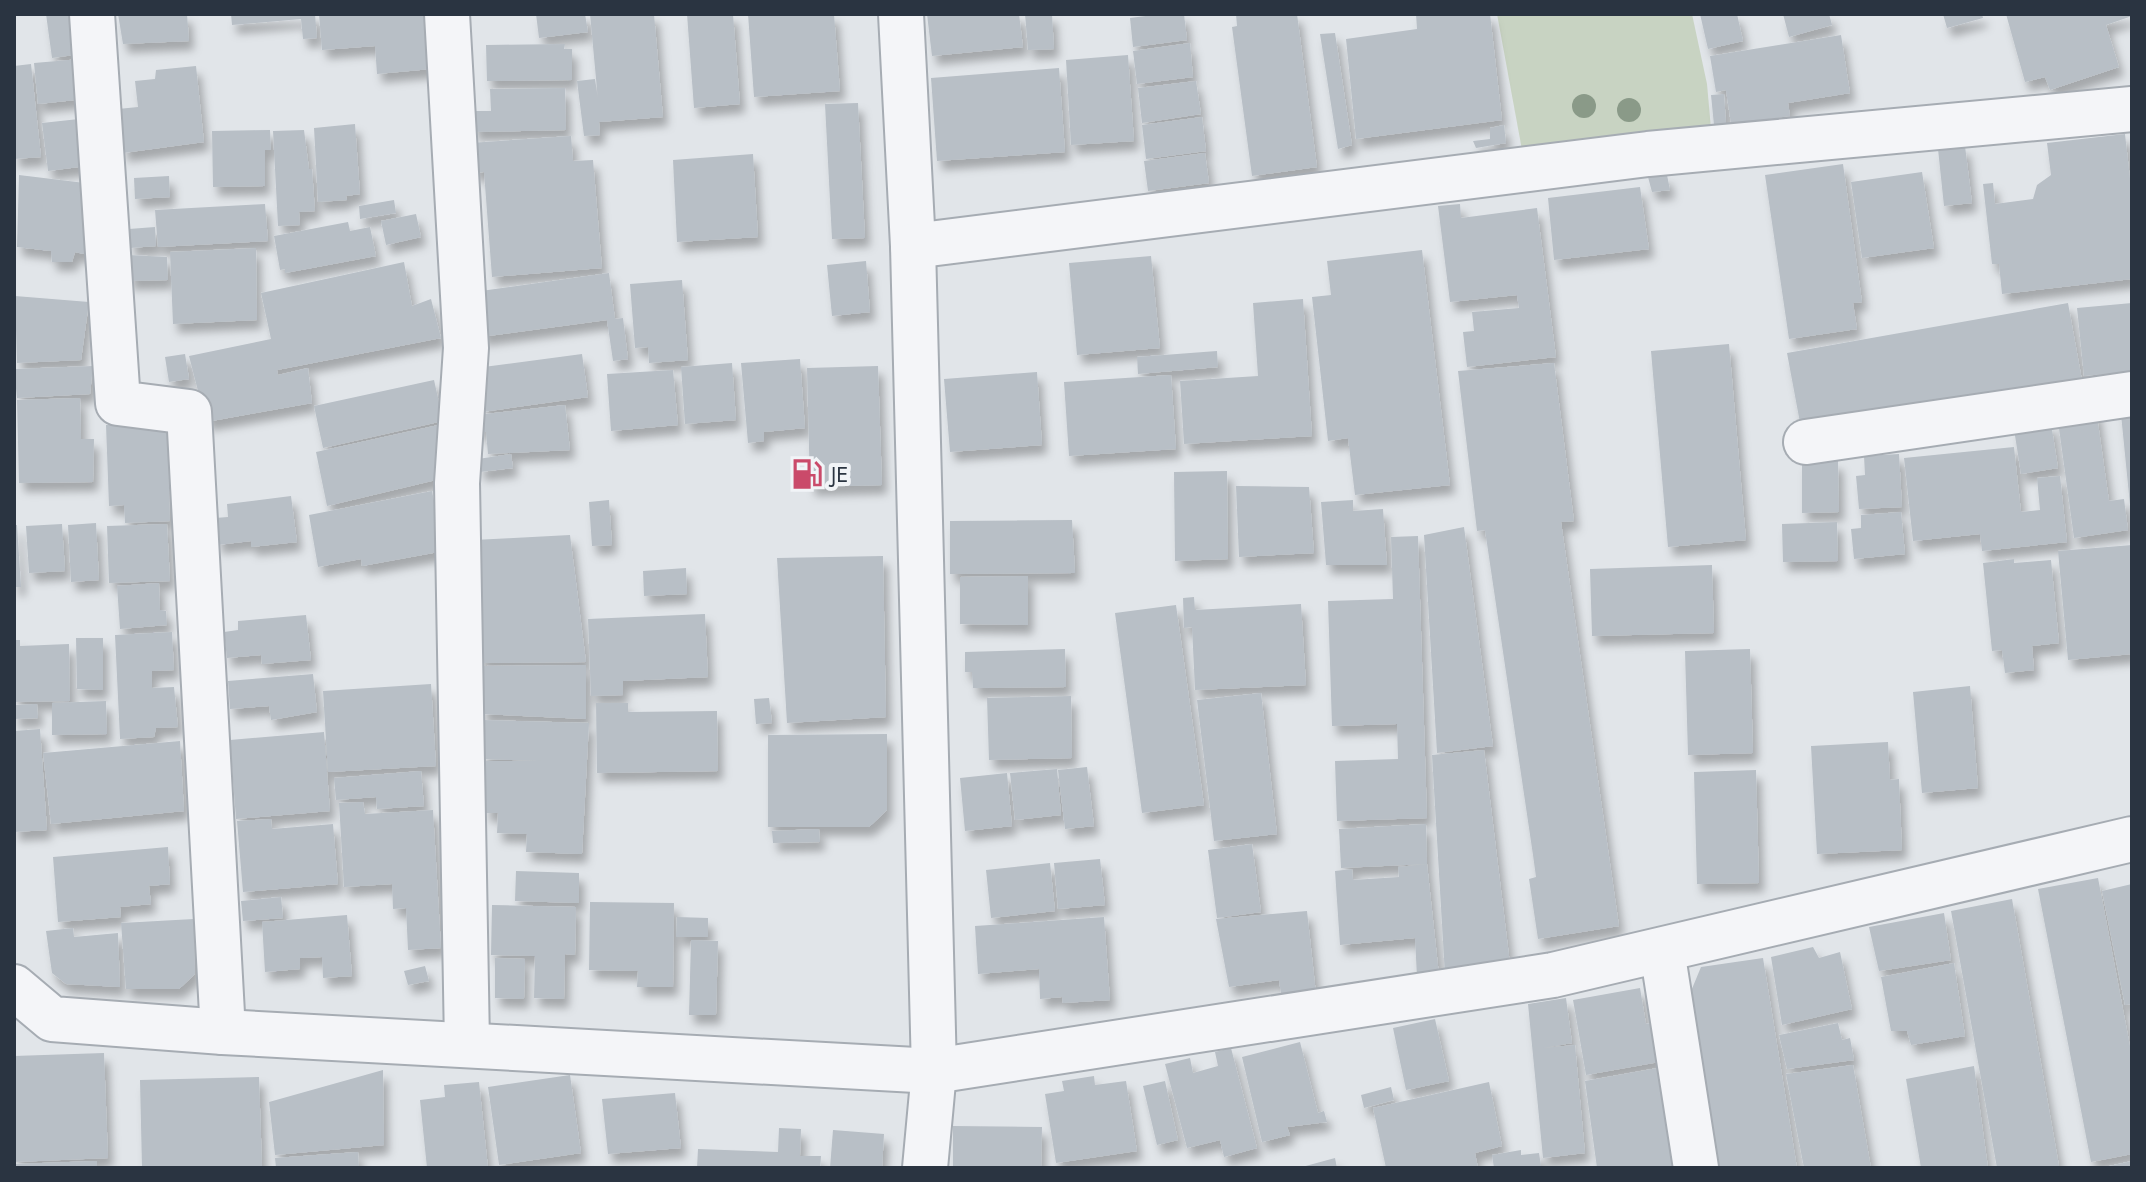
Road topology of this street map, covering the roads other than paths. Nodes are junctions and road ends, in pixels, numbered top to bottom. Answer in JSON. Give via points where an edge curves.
{"nodes":[{"id":1,"x":92,"y":14,"type":"edge"},
{"id":2,"x":447,"y":14,"type":"edge"},
{"id":3,"x":901,"y":14,"type":"edge"},
{"id":4,"x":2132,"y":109,"type":"edge"},
{"id":5,"x":913,"y":246,"type":"junction"},
{"id":6,"x":2132,"y":394,"type":"edge"},
{"id":7,"x":1806,"y":442,"type":"dead end"},
{"id":8,"x":2132,"y":839,"type":"edge"},
{"id":9,"x":1662,"y":950,"type":"junction"},
{"id":10,"x":14,"y":987,"type":"edge"},
{"id":11,"x":223,"y":1032,"type":"junction"},
{"id":12,"x":467,"y":1044,"type":"junction"},
{"id":13,"x":934,"y":1071,"type":"junction"},
{"id":14,"x":925,"y":1168,"type":"edge"},
{"id":15,"x":1696,"y":1168,"type":"edge"}],
"edges":[{"from":1,"to":11,"type":"street","via":[[118,403],[189,412]]},
{"from":2,"to":12,"type":"street","via":[[466,348],[457,483]]},
{"from":3,"to":5,"type":"street"},
{"from":4,"to":5,"type":"street","via":[[1648,154]]},
{"from":5,"to":13,"type":"street"},
{"from":6,"to":7,"type":"street"},
{"from":8,"to":9,"type":"street"},
{"from":9,"to":13,"type":"street","via":[[1553,975]]},
{"from":9,"to":15,"type":"street"},
{"from":10,"to":11,"type":"street","via":[[52,1019]]},
{"from":11,"to":12,"type":"street"},
{"from":12,"to":13,"type":"street"},
{"from":13,"to":14,"type":"street"}]}
